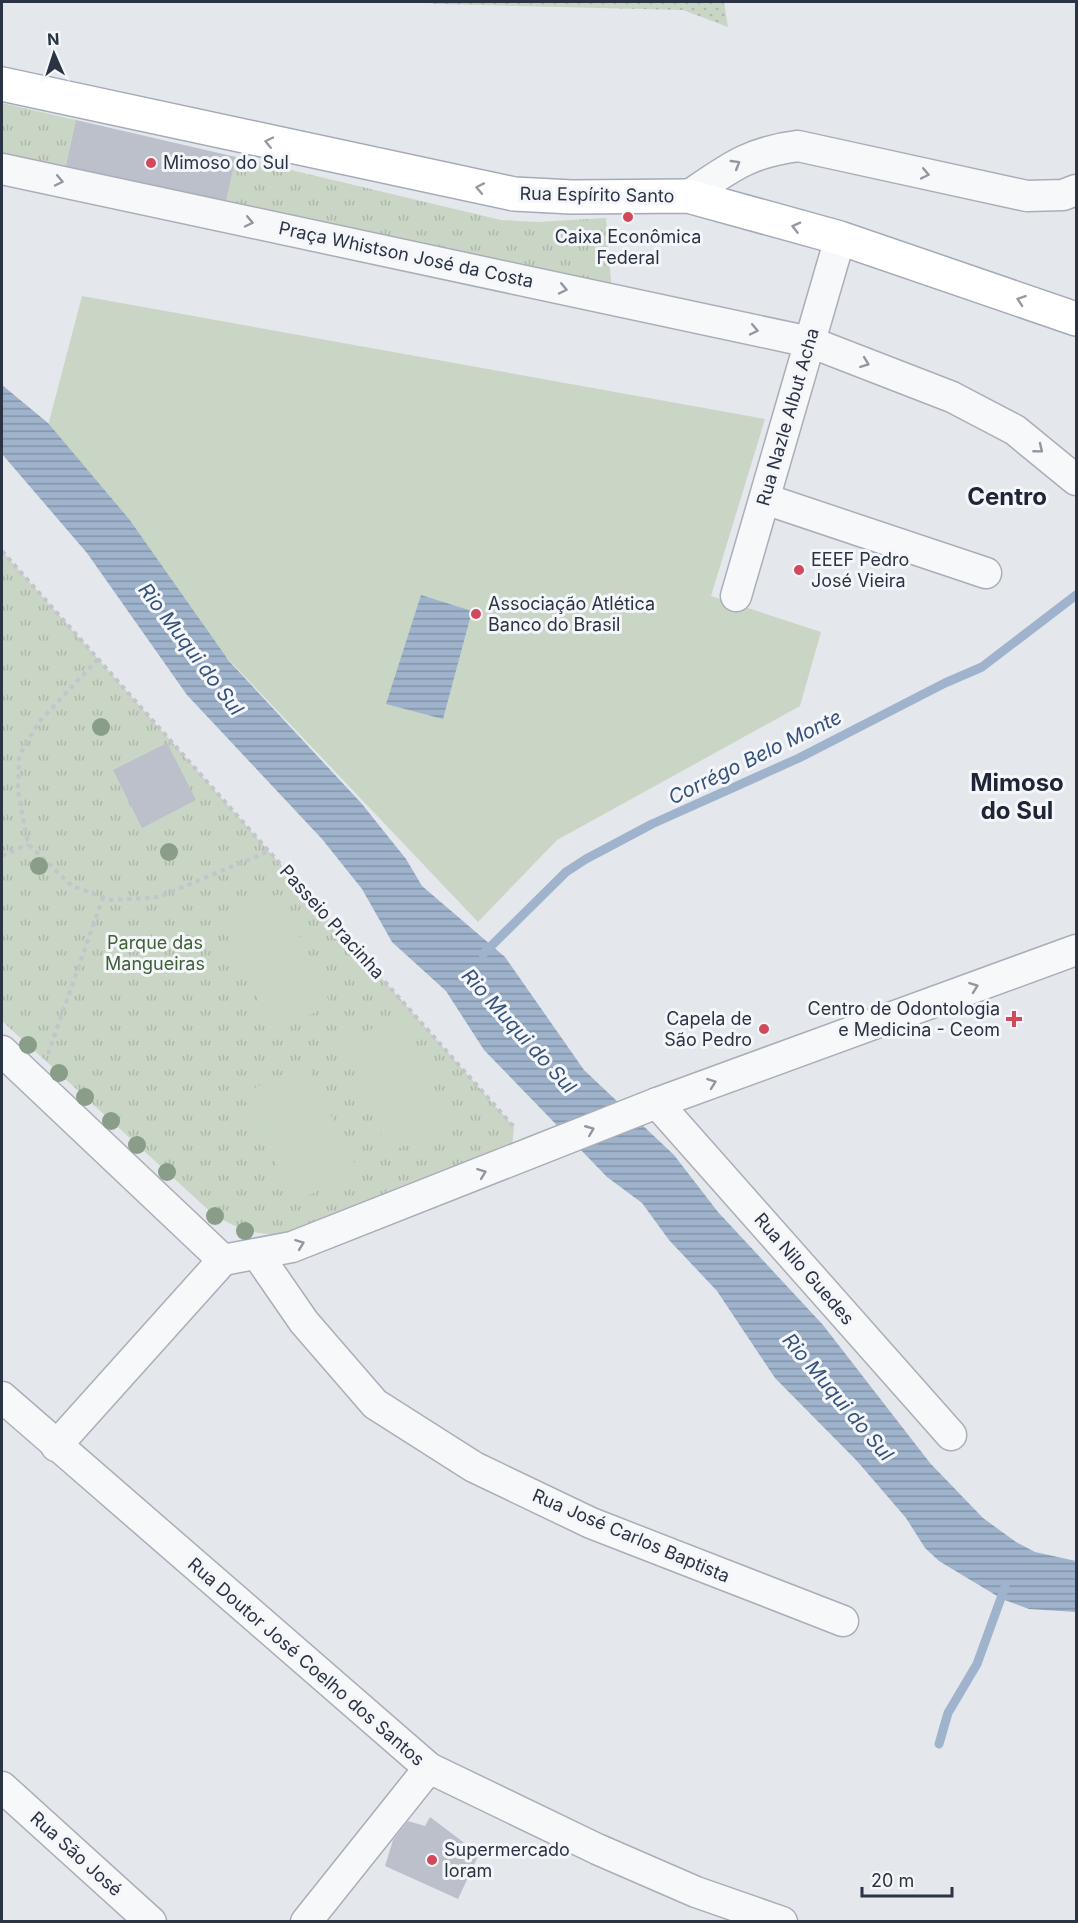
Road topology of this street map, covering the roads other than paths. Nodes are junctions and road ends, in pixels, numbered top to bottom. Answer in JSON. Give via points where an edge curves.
{"nodes":[{"id":1,"x":2,"y":84,"type":"edge"},
{"id":2,"x":2,"y":169,"type":"edge"},
{"id":3,"x":1077,"y":190,"type":"edge"},
{"id":4,"x":688,"y":196,"type":"junction"},
{"id":5,"x":840,"y":238,"type":"junction"},
{"id":6,"x":1077,"y":319,"type":"edge"},
{"id":7,"x":810,"y":342,"type":"junction"},
{"id":8,"x":1077,"y":480,"type":"edge"},
{"id":9,"x":765,"y":499,"type":"junction"},
{"id":10,"x":986,"y":573,"type":"dead end"},
{"id":11,"x":736,"y":596,"type":"dead end"},
{"id":12,"x":1077,"y":950,"type":"edge"},
{"id":13,"x":2,"y":1051,"type":"edge"},
{"id":14,"x":657,"y":1103,"type":"junction"},
{"id":15,"x":256,"y":1254,"type":"junction"},
{"id":16,"x":223,"y":1260,"type":"junction"},
{"id":17,"x":2,"y":1397,"type":"edge"},
{"id":18,"x":951,"y":1435,"type":"dead end"},
{"id":19,"x":56,"y":1446,"type":"junction"},
{"id":20,"x":843,"y":1621,"type":"dead end"},
{"id":21,"x":429,"y":1768,"type":"junction"},
{"id":22,"x":2,"y":1787,"type":"edge"},
{"id":23,"x":151,"y":1922,"type":"edge"},
{"id":24,"x":306,"y":1922,"type":"edge"},
{"id":25,"x":782,"y":1922,"type":"edge"}],
"edges":[{"from":4,"to":1,"type":"main road","name":"Rua Espírito Santo","one_way":true,"via":[[514,194]]},
{"from":2,"to":7,"type":"street","name":"Praça Whistson José da Costa","one_way":true},
{"from":4,"to":3,"type":"street","one_way":true,"via":[[741,160],[798,146],[1026,196],[1064,195]]},
{"from":5,"to":4,"type":"main road","name":"Rua Espírito Santo","one_way":true},
{"from":6,"to":5,"type":"main road","name":"Rua Espírito Santo","one_way":true},
{"from":5,"to":7,"type":"street","name":"Rua Nazle Albut Acha"},
{"from":7,"to":8,"type":"street","name":"Praça Whistson José da Costa","one_way":true,"via":[[952,397],[1015,430]]},
{"from":7,"to":9,"type":"street","name":"Rua Nazle Albut Acha"},
{"from":9,"to":10,"type":"street"},
{"from":9,"to":11,"type":"street","name":"Rua Nazle Albut Acha"},
{"from":14,"to":12,"type":"street","one_way":true},
{"from":13,"to":16,"type":"street"},
{"from":15,"to":14,"type":"street","one_way":true,"via":[[292,1247],[524,1144]]},
{"from":14,"to":18,"type":"street","name":"Rua Nilo Guedes"},
{"from":15,"to":16,"type":"street"},
{"from":15,"to":20,"type":"street","name":"Rua José Carlos Baptista","via":[[304,1322],[375,1404],[464,1460],[591,1523]]},
{"from":16,"to":19,"type":"street"},
{"from":17,"to":19,"type":"street","name":"Rua Doutor José Coelho dos Santos"},
{"from":19,"to":21,"type":"street","name":"Rua Doutor José Coelho dos Santos"},
{"from":21,"to":24,"type":"street"},
{"from":21,"to":25,"type":"street","name":"Rua Doutor José Coelho dos Santos","via":[[597,1849],[696,1892]]},
{"from":22,"to":23,"type":"street","name":"Rua São José"}]}
